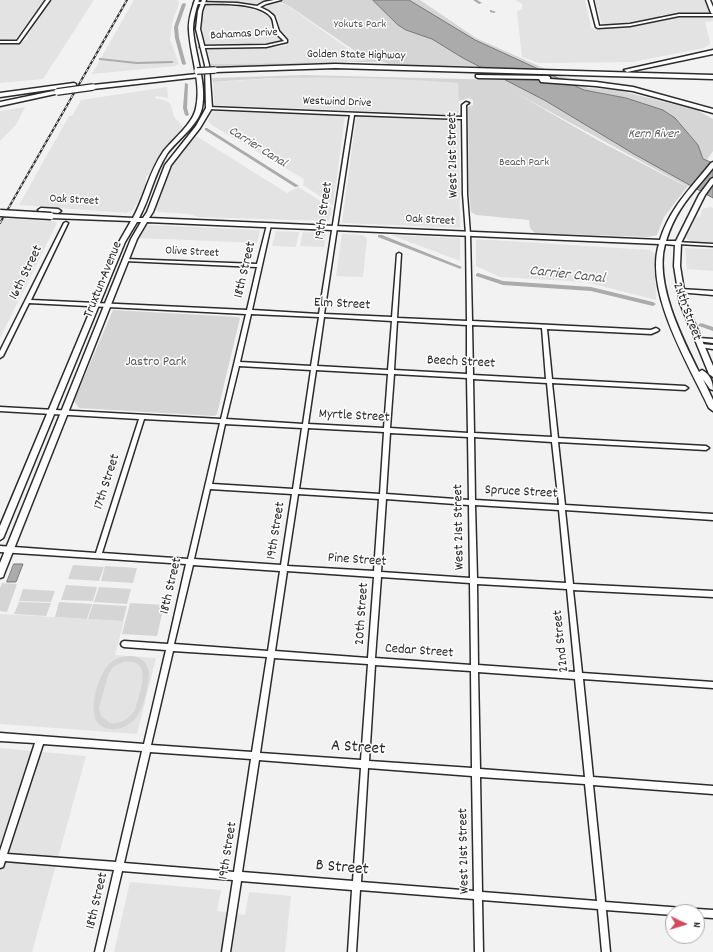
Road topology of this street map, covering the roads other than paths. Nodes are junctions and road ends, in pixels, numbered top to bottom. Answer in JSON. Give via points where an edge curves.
{"nodes":[{"id":1,"x":48,"y":0,"type":"edge"},
{"id":2,"x":279,"y":0,"type":"edge"},
{"id":3,"x":591,"y":0,"type":"edge"},
{"id":4,"x":708,"y":0,"type":"edge"},
{"id":5,"x":196,"y":1,"type":"edge"},
{"id":6,"x":203,"y":2,"type":"edge"},
{"id":7,"x":258,"y":7,"type":"junction"},
{"id":8,"x":713,"y":14,"type":"edge"},
{"id":9,"x":191,"y":29,"type":"junction"},
{"id":10,"x":0,"y":42,"type":"edge"},
{"id":11,"x":202,"y":47,"type":"junction"},
{"id":12,"x":713,"y":52,"type":"edge"},
{"id":13,"x":559,"y":72,"type":"junction"},
{"id":14,"x":482,"y":73,"type":"junction"},
{"id":15,"x":713,"y":76,"type":"edge"},
{"id":16,"x":528,"y":77,"type":"junction"},
{"id":17,"x":713,"y":82,"type":"edge"},
{"id":18,"x":94,"y":85,"type":"junction"},
{"id":19,"x":0,"y":90,"type":"edge"},
{"id":20,"x":26,"y":93,"type":"junction"},
{"id":21,"x":0,"y":95,"type":"edge"},
{"id":22,"x":0,"y":99,"type":"edge"},
{"id":23,"x":467,"y":103,"type":"dead end"},
{"id":24,"x":0,"y":104,"type":"edge"},
{"id":25,"x":695,"y":107,"type":"junction"},
{"id":26,"x":208,"y":108,"type":"junction"},
{"id":27,"x":713,"y":111,"type":"edge"},
{"id":28,"x":352,"y":114,"type":"junction"},
{"id":29,"x":713,"y":116,"type":"edge"},
{"id":30,"x":464,"y":118,"type":"junction"},
{"id":31,"x":190,"y":126,"type":"junction"},
{"id":32,"x":713,"y":164,"type":"edge"},
{"id":33,"x":168,"y":165,"type":"junction"},
{"id":34,"x":713,"y":180,"type":"edge"},
{"id":35,"x":0,"y":208,"type":"edge"},
{"id":36,"x":0,"y":213,"type":"edge"},
{"id":37,"x":76,"y":215,"type":"junction"},
{"id":38,"x":135,"y":218,"type":"junction"},
{"id":39,"x":145,"y":219,"type":"junction"},
{"id":40,"x":66,"y":223,"type":"dead end"},
{"id":41,"x":269,"y":225,"type":"junction"},
{"id":42,"x":335,"y":228,"type":"junction"},
{"id":43,"x":468,"y":234,"type":"junction"},
{"id":44,"x":662,"y":242,"type":"junction"},
{"id":45,"x":678,"y":243,"type":"junction"},
{"id":46,"x":713,"y":245,"type":"edge"},
{"id":47,"x":399,"y":254,"type":"dead end"},
{"id":48,"x":125,"y":260,"type":"junction"},
{"id":49,"x":259,"y":266,"type":"junction"},
{"id":50,"x":680,"y":291,"type":"junction"},
{"id":51,"x":713,"y":293,"type":"edge"},
{"id":52,"x":27,"y":301,"type":"junction"},
{"id":53,"x":97,"y":305,"type":"junction"},
{"id":54,"x":107,"y":305,"type":"junction"},
{"id":55,"x":249,"y":312,"type":"junction"},
{"id":56,"x":321,"y":316,"type":"junction"},
{"id":57,"x":395,"y":320,"type":"junction"},
{"id":58,"x":469,"y":323,"type":"junction"},
{"id":59,"x":544,"y":327,"type":"junction"},
{"id":60,"x":656,"y":330,"type":"dead end"},
{"id":61,"x":713,"y":341,"type":"edge"},
{"id":62,"x":700,"y":343,"type":"junction"},
{"id":63,"x":713,"y":347,"type":"edge"},
{"id":64,"x":0,"y":356,"type":"edge"},
{"id":65,"x":692,"y":363,"type":"junction"},
{"id":66,"x":236,"y":364,"type":"junction"},
{"id":67,"x":314,"y":368,"type":"junction"},
{"id":68,"x":392,"y":372,"type":"junction"},
{"id":69,"x":713,"y":374,"type":"edge"},
{"id":70,"x":470,"y":376,"type":"junction"},
{"id":71,"x":549,"y":380,"type":"junction"},
{"id":72,"x":713,"y":387,"type":"edge"},
{"id":73,"x":685,"y":388,"type":"dead end"},
{"id":74,"x":713,"y":408,"type":"edge"},
{"id":75,"x":0,"y":409,"type":"edge"},
{"id":76,"x":51,"y":412,"type":"junction"},
{"id":77,"x":65,"y":413,"type":"junction"},
{"id":78,"x":142,"y":417,"type":"junction"},
{"id":79,"x":223,"y":421,"type":"junction"},
{"id":80,"x":305,"y":426,"type":"junction"},
{"id":81,"x":388,"y":431,"type":"junction"},
{"id":82,"x":471,"y":435,"type":"junction"},
{"id":83,"x":555,"y":440,"type":"junction"},
{"id":84,"x":706,"y":448,"type":"dead end"},
{"id":85,"x":208,"y":486,"type":"junction"},
{"id":86,"x":295,"y":491,"type":"junction"},
{"id":87,"x":383,"y":497,"type":"junction"},
{"id":88,"x":472,"y":502,"type":"junction"},
{"id":89,"x":562,"y":508,"type":"junction"},
{"id":90,"x":713,"y":517,"type":"edge"},
{"id":91,"x":0,"y":536,"type":"edge"},
{"id":92,"x":0,"y":550,"type":"edge"},
{"id":93,"x":10,"y":550,"type":"junction"},
{"id":94,"x":98,"y":556,"type":"junction"},
{"id":95,"x":190,"y":562,"type":"junction"},
{"id":96,"x":283,"y":568,"type":"junction"},
{"id":97,"x":0,"y":574,"type":"edge"},
{"id":98,"x":378,"y":574,"type":"junction"},
{"id":99,"x":473,"y":581,"type":"junction"},
{"id":100,"x":570,"y":586,"type":"junction"},
{"id":101,"x":713,"y":594,"type":"edge"},
{"id":102,"x":124,"y":644,"type":"dead end"},
{"id":103,"x":170,"y":648,"type":"junction"},
{"id":104,"x":270,"y":655,"type":"junction"},
{"id":105,"x":372,"y":662,"type":"junction"},
{"id":106,"x":475,"y":669,"type":"junction"},
{"id":107,"x":578,"y":677,"type":"junction"},
{"id":108,"x":713,"y":685,"type":"edge"},
{"id":109,"x":0,"y":737,"type":"edge"},
{"id":110,"x":40,"y":740,"type":"junction"},
{"id":111,"x":147,"y":748,"type":"junction"},
{"id":112,"x":255,"y":756,"type":"junction"},
{"id":113,"x":364,"y":764,"type":"junction"},
{"id":114,"x":476,"y":772,"type":"junction"},
{"id":115,"x":589,"y":781,"type":"junction"},
{"id":116,"x":713,"y":790,"type":"edge"},
{"id":117,"x":1,"y":859,"type":"edge"},
{"id":118,"x":119,"y":866,"type":"junction"},
{"id":119,"x":237,"y":876,"type":"junction"},
{"id":120,"x":357,"y":886,"type":"junction"},
{"id":121,"x":478,"y":895,"type":"junction"},
{"id":122,"x":601,"y":905,"type":"junction"},
{"id":123,"x":665,"y":910,"type":"edge"},
{"id":124,"x":99,"y":952,"type":"edge"},
{"id":125,"x":226,"y":952,"type":"edge"},
{"id":126,"x":352,"y":952,"type":"edge"},
{"id":127,"x":479,"y":952,"type":"edge"},
{"id":128,"x":606,"y":952,"type":"edge"}],
"edges":[{"from":1,"to":10,"type":"street","via":[[18,42]]},
{"from":2,"to":7,"type":"street"},
{"from":3,"to":8,"type":"street","via":[[598,27],[630,25],[679,15]]},
{"from":4,"to":8,"type":"main road"},
{"from":5,"to":6,"type":"street"},
{"from":5,"to":9,"type":"main road","name":"Truxtun Avenue"},
{"from":6,"to":7,"type":"street"},
{"from":6,"to":11,"type":"main road","name":"Truxtun Avenue","via":[[198,23]]},
{"from":7,"to":11,"type":"street","name":"Bahamas Drive","via":[[271,14],[277,32],[286,41],[266,46]]},
{"from":9,"to":11,"type":"main road","via":[[195,33],[198,45]]},
{"from":9,"to":31,"type":"main road","name":"Truxtun Avenue","via":[[197,59],[200,99],[197,115]]},
{"from":11,"to":26,"type":"main road","name":"Truxtun Avenue","via":[[210,91]]},
{"from":12,"to":13,"type":"highway","via":[[631,69]]},
{"from":13,"to":14,"type":"highway","name":"Golden State Highway"},
{"from":13,"to":15,"type":"highway","name":"Golden State Highway"},
{"from":14,"to":16,"type":"highway","name":"Golden State Highway"},
{"from":14,"to":18,"type":"highway","name":"Golden State Highway","via":[[215,72]]},
{"from":16,"to":17,"type":"highway","name":"Golden State Highway"},
{"from":16,"to":25,"type":"highway","via":[[633,89]]},
{"from":18,"to":20,"type":"highway","name":"Golden State Highway","via":[[74,85]]},
{"from":18,"to":20,"type":"highway","name":"Golden State Highway","bridge":true,"via":[[57,92]]},
{"from":19,"to":20,"type":"highway"},
{"from":20,"to":21,"type":"highway","name":"Golden State Highway"},
{"from":20,"to":22,"type":"highway","name":"Golden State Highway"},
{"from":20,"to":24,"type":"highway"},
{"from":23,"to":30,"type":"street","name":"West 21st Street","via":[[464,105]]},
{"from":25,"to":27,"type":"highway"},
{"from":25,"to":29,"type":"highway"},
{"from":26,"to":28,"type":"street","name":"Westwind Drive"},
{"from":26,"to":33,"type":"main road","name":"Truxtun Avenue","via":[[198,127]]},
{"from":28,"to":30,"type":"street","name":"Westwind Drive"},
{"from":28,"to":42,"type":"street","name":"19th Street"},
{"from":30,"to":43,"type":"street","name":"West 21st Street"},
{"from":31,"to":33,"type":"main road","via":[[192,129],[169,157]]},
{"from":31,"to":38,"type":"main road","name":"Truxtun Avenue","via":[[162,158]]},
{"from":32,"to":44,"type":"main road","name":"24th Street","via":[[668,224]]},
{"from":33,"to":39,"type":"main road","name":"Truxtun Avenue"},
{"from":34,"to":45,"type":"main road","via":[[702,195]]},
{"from":35,"to":37,"type":"main road","name":"Oak Street"},
{"from":36,"to":37,"type":"main road","name":"Oak Street","bridge":true},
{"from":37,"to":38,"type":"main road","name":"Oak Street"},
{"from":38,"to":39,"type":"main road","name":"Oak Street"},
{"from":38,"to":53,"type":"main road","name":"Truxtun Avenue","via":[[114,260]]},
{"from":39,"to":41,"type":"main road","name":"Oak Street"},
{"from":39,"to":48,"type":"main road","name":"Truxtun Avenue"},
{"from":40,"to":52,"type":"street","name":"16th Street"},
{"from":41,"to":42,"type":"main road","name":"Oak Street"},
{"from":41,"to":49,"type":"street","name":"18th Street"},
{"from":42,"to":43,"type":"main road","name":"Oak Street"},
{"from":42,"to":56,"type":"street","name":"19th Street"},
{"from":43,"to":44,"type":"main road","name":"Oak Street"},
{"from":43,"to":58,"type":"street","name":"West 21st Street"},
{"from":44,"to":45,"type":"main road","name":"Oak Street"},
{"from":44,"to":65,"type":"main road","name":"24th Street","via":[[660,272],[663,294],[674,326]]},
{"from":45,"to":46,"type":"street","name":"Oak Street"},
{"from":45,"to":50,"type":"main road","name":"24th Street"},
{"from":47,"to":57,"type":"street","name":"20th Street"},
{"from":48,"to":49,"type":"street","name":"Olive Street"},
{"from":48,"to":54,"type":"main road","name":"Truxtun Avenue"},
{"from":49,"to":55,"type":"street","name":"18th Street"},
{"from":50,"to":51,"type":"street"},
{"from":50,"to":62,"type":"main road","name":"24th Street"},
{"from":52,"to":53,"type":"street","name":"Elm Street"},
{"from":52,"to":64,"type":"street","name":"16th Street"},
{"from":53,"to":54,"type":"street","name":"Elm Street"},
{"from":53,"to":76,"type":"main road","name":"Truxtun Avenue"},
{"from":54,"to":55,"type":"street","name":"Elm Street"},
{"from":54,"to":77,"type":"main road","name":"Truxtun Avenue"},
{"from":55,"to":56,"type":"street","name":"Elm Street"},
{"from":55,"to":66,"type":"street","name":"18th Street"},
{"from":56,"to":57,"type":"street","name":"Elm Street"},
{"from":56,"to":67,"type":"street","name":"19th Street"},
{"from":57,"to":58,"type":"street","name":"Elm Street"},
{"from":57,"to":68,"type":"street","name":"20th Street"},
{"from":58,"to":59,"type":"street","name":"Elm Street"},
{"from":58,"to":70,"type":"street","name":"West 21st Street"},
{"from":59,"to":60,"type":"street","name":"Elm Street","via":[[651,332]]},
{"from":59,"to":71,"type":"street","name":"22nd Street"},
{"from":61,"to":62,"type":"street"},
{"from":62,"to":63,"type":"street"},
{"from":62,"to":69,"type":"main road","name":"24th Street"},
{"from":65,"to":72,"type":"main road","via":[[700,369]]},
{"from":65,"to":74,"type":"main road","name":"24th Street"},
{"from":66,"to":67,"type":"street","name":"Beech Street"},
{"from":66,"to":79,"type":"street","name":"18th Street"},
{"from":67,"to":68,"type":"street","name":"Beech Street"},
{"from":67,"to":80,"type":"street","name":"19th Street"},
{"from":68,"to":70,"type":"street","name":"Beech Street"},
{"from":68,"to":81,"type":"street","name":"20th Street"},
{"from":70,"to":71,"type":"street","name":"Beech Street"},
{"from":70,"to":82,"type":"street","name":"West 21st Street"},
{"from":71,"to":73,"type":"street","name":"Beech Street"},
{"from":71,"to":83,"type":"street","name":"22nd Street"},
{"from":75,"to":76,"type":"street","name":"Myrtle Street"},
{"from":76,"to":77,"type":"street","name":"Myrtle Street"},
{"from":76,"to":91,"type":"main road","name":"Truxtun Avenue"},
{"from":77,"to":78,"type":"street","name":"Myrtle Street"},
{"from":77,"to":93,"type":"main road","name":"Truxtun Avenue"},
{"from":78,"to":79,"type":"street","name":"Myrtle Street"},
{"from":78,"to":94,"type":"street","name":"17th Street"},
{"from":79,"to":80,"type":"street","name":"Myrtle Street"},
{"from":79,"to":85,"type":"street","name":"18th Street"},
{"from":80,"to":81,"type":"street","name":"Myrtle Street"},
{"from":80,"to":86,"type":"street","name":"19th Street"},
{"from":81,"to":82,"type":"street","name":"Myrtle Street"},
{"from":81,"to":87,"type":"street","name":"20th Street"},
{"from":82,"to":83,"type":"street","name":"Myrtle Street"},
{"from":82,"to":88,"type":"street","name":"West 21st Street"},
{"from":83,"to":84,"type":"street","name":"Myrtle Street"},
{"from":83,"to":89,"type":"street","name":"22nd Street"},
{"from":85,"to":86,"type":"street","name":"Spruce Street"},
{"from":85,"to":95,"type":"street","name":"18th Street"},
{"from":86,"to":87,"type":"street","name":"Spruce Street"},
{"from":86,"to":96,"type":"street","name":"19th Street"},
{"from":87,"to":88,"type":"street","name":"Spruce Street"},
{"from":87,"to":98,"type":"street","name":"20th Street"},
{"from":88,"to":89,"type":"street","name":"Spruce Street"},
{"from":88,"to":99,"type":"street","name":"West 21st Street"},
{"from":89,"to":90,"type":"street","name":"Spruce Street"},
{"from":89,"to":100,"type":"street","name":"22nd Street"},
{"from":92,"to":93,"type":"street","name":"Pine Street"},
{"from":93,"to":94,"type":"street","name":"Pine Street"},
{"from":93,"to":97,"type":"main road","name":"Truxtun Avenue"},
{"from":94,"to":95,"type":"street","name":"Pine Street"},
{"from":95,"to":96,"type":"street","name":"Pine Street"},
{"from":95,"to":103,"type":"street","name":"18th Street"},
{"from":96,"to":98,"type":"street","name":"Pine Street"},
{"from":96,"to":104,"type":"street","name":"19th Street"},
{"from":98,"to":99,"type":"street","name":"Pine Street"},
{"from":98,"to":105,"type":"street","name":"20th Street"},
{"from":99,"to":100,"type":"street","name":"Pine Street"},
{"from":99,"to":106,"type":"street","name":"West 21st Street"},
{"from":100,"to":101,"type":"street","name":"Pine Street"},
{"from":100,"to":107,"type":"street","name":"22nd Street"},
{"from":102,"to":103,"type":"street","name":"Cedar Street"},
{"from":103,"to":104,"type":"street","name":"Cedar Street"},
{"from":103,"to":111,"type":"street","name":"18th Street"},
{"from":104,"to":105,"type":"street","name":"Cedar Street"},
{"from":104,"to":112,"type":"street","name":"19th Street"},
{"from":105,"to":106,"type":"street","name":"Cedar Street"},
{"from":105,"to":113,"type":"street","name":"20th Street"},
{"from":106,"to":107,"type":"street","name":"Cedar Street"},
{"from":106,"to":114,"type":"street","name":"West 21st Street"},
{"from":107,"to":108,"type":"street","name":"Cedar Street"},
{"from":107,"to":115,"type":"street","name":"22nd Street"},
{"from":109,"to":110,"type":"street","name":"A Street"},
{"from":110,"to":111,"type":"street","name":"A Street"},
{"from":110,"to":117,"type":"street"},
{"from":111,"to":112,"type":"street","name":"A Street"},
{"from":111,"to":118,"type":"street","name":"18th Street"},
{"from":112,"to":113,"type":"street","name":"A Street"},
{"from":112,"to":119,"type":"street","name":"19th Street"},
{"from":113,"to":114,"type":"street","name":"A Street"},
{"from":113,"to":120,"type":"street","name":"20th Street"},
{"from":114,"to":115,"type":"street","name":"A Street"},
{"from":114,"to":121,"type":"street","name":"West 21st Street"},
{"from":115,"to":116,"type":"street","name":"A Street"},
{"from":115,"to":122,"type":"street","name":"22nd Street"},
{"from":117,"to":118,"type":"street","name":"B Street"},
{"from":118,"to":119,"type":"street","name":"B Street"},
{"from":118,"to":124,"type":"street","name":"18th Street"},
{"from":119,"to":120,"type":"street","name":"B Street"},
{"from":119,"to":125,"type":"street","name":"19th Street"},
{"from":120,"to":121,"type":"street","name":"B Street"},
{"from":120,"to":126,"type":"street","name":"20th Street"},
{"from":121,"to":122,"type":"street","name":"B Street"},
{"from":121,"to":127,"type":"street","name":"West 21st Street"},
{"from":122,"to":123,"type":"street","name":"B Street"},
{"from":122,"to":128,"type":"street","name":"22nd Street"}]}
